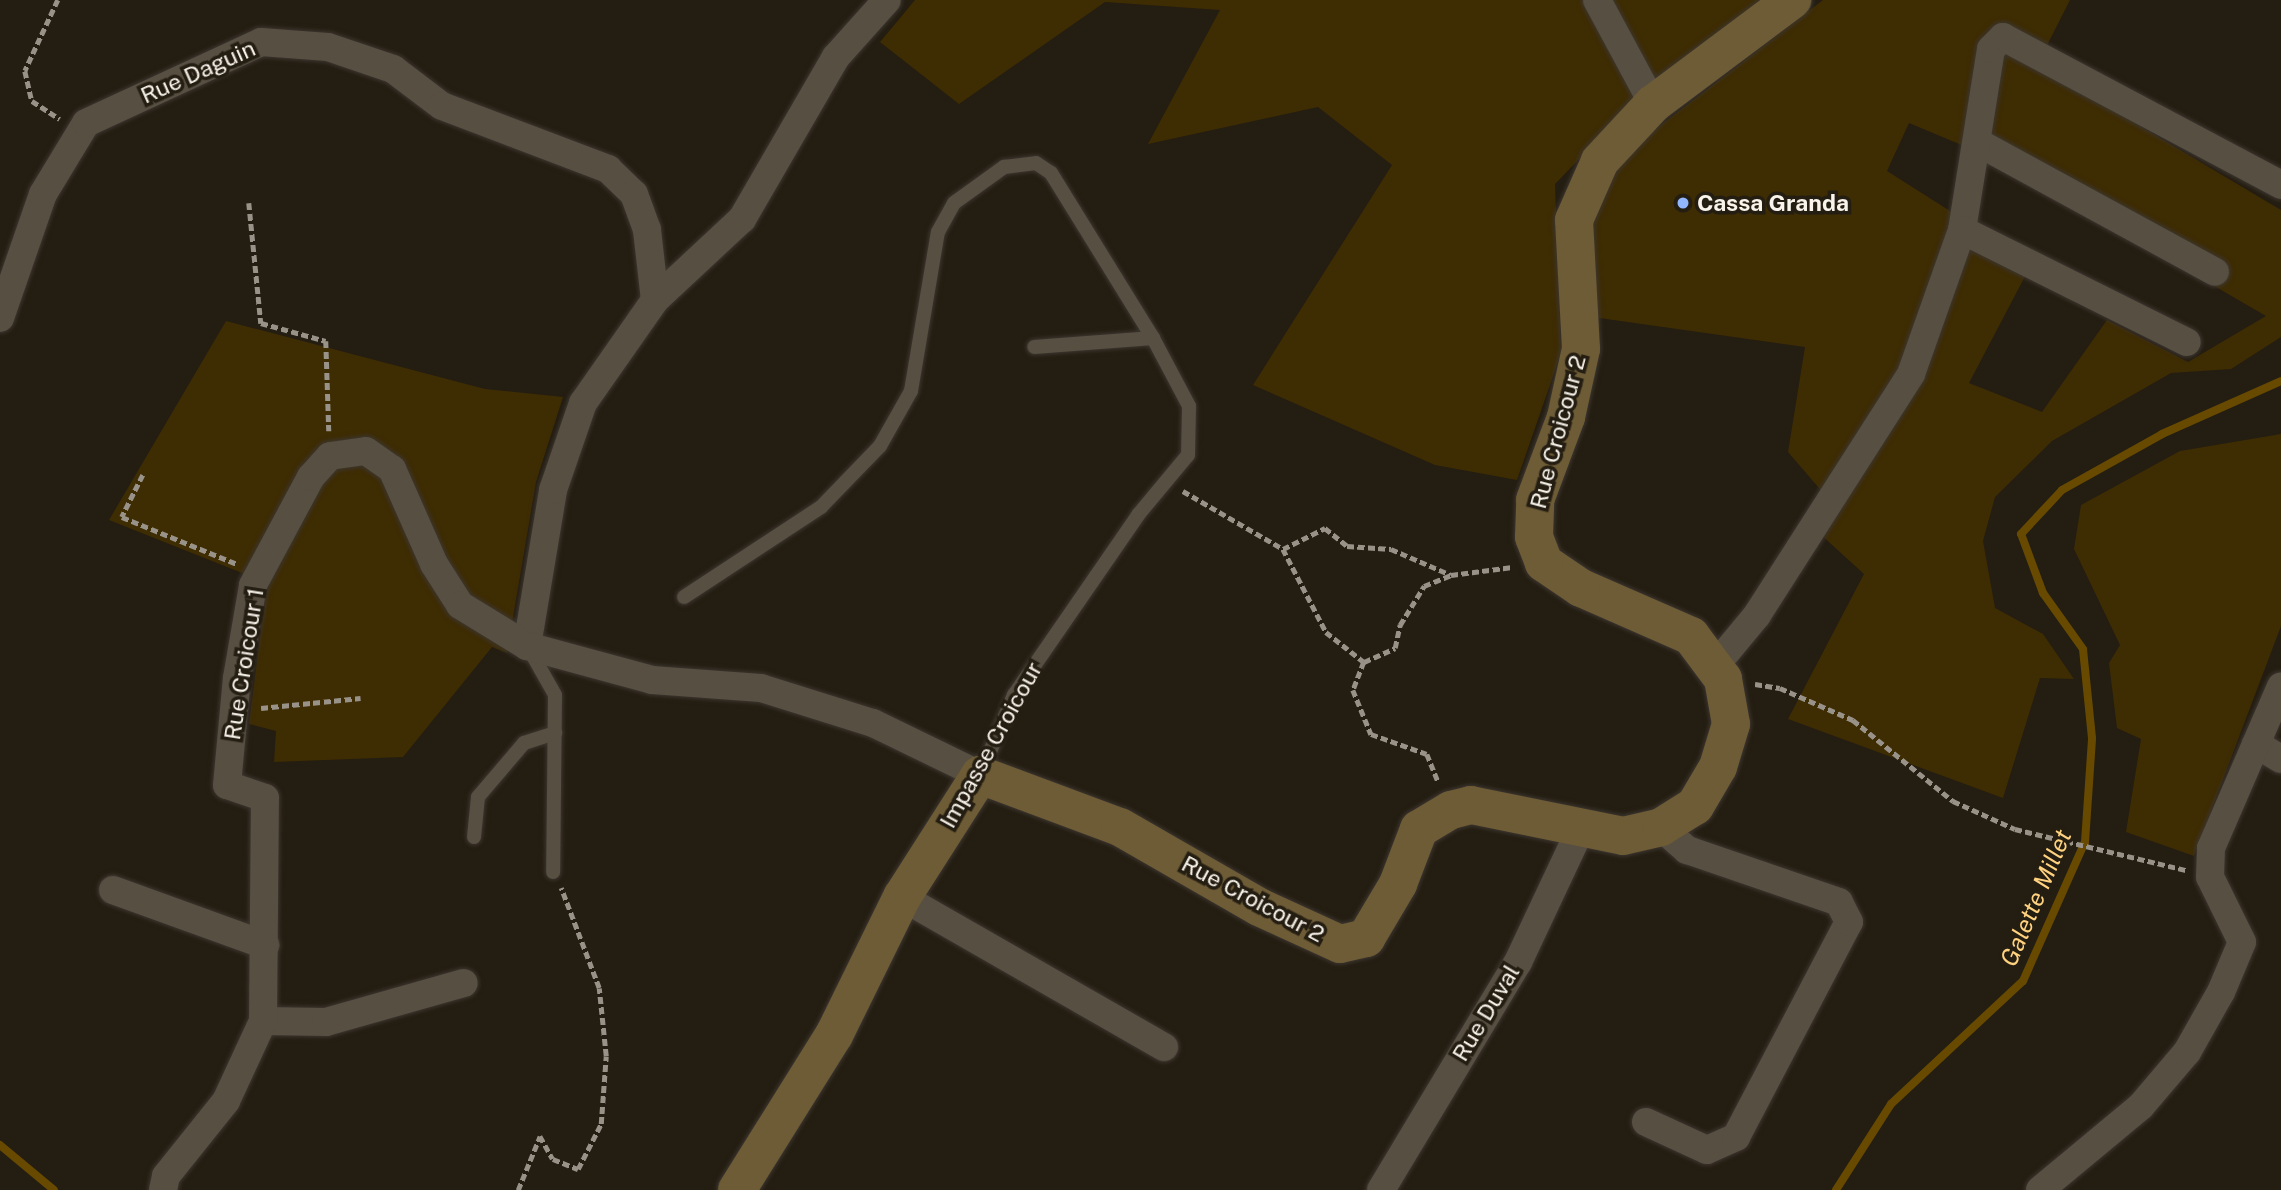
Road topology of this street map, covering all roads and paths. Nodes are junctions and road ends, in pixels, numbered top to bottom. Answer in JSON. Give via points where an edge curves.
{"nodes":[{"id":1,"x":58,"y":0,"type":"edge"},
{"id":2,"x":887,"y":0,"type":"edge"},
{"id":3,"x":1597,"y":0,"type":"edge"},
{"id":4,"x":1792,"y":0,"type":"edge"},
{"id":5,"x":1653,"y":104,"type":"junction"},
{"id":6,"x":80,"y":133,"type":"junction"},
{"id":7,"x":1977,"y":142,"type":"junction"},
{"id":8,"x":2281,"y":185,"type":"edge"},
{"id":9,"x":249,"y":203,"type":"dead end"},
{"id":10,"x":1962,"y":230,"type":"junction"},
{"id":11,"x":2215,"y":272,"type":"dead end"},
{"id":12,"x":654,"y":300,"type":"junction"},
{"id":13,"x":0,"y":317,"type":"edge"},
{"id":14,"x":1153,"y":338,"type":"junction"},
{"id":15,"x":2188,"y":342,"type":"dead end"},
{"id":16,"x":1034,"y":347,"type":"dead end"},
{"id":17,"x":330,"y":456,"type":"junction"},
{"id":18,"x":143,"y":475,"type":"dead end"},
{"id":19,"x":1166,"y":482,"type":"junction"},
{"id":20,"x":1283,"y":549,"type":"junction"},
{"id":21,"x":1544,"y":562,"type":"junction"},
{"id":22,"x":260,"y":574,"type":"junction"},
{"id":23,"x":1451,"y":575,"type":"junction"},
{"id":24,"x":684,"y":597,"type":"dead end"},
{"id":25,"x":527,"y":646,"type":"junction"},
{"id":26,"x":1364,"y":662,"type":"junction"},
{"id":27,"x":1718,"y":673,"type":"junction"},
{"id":28,"x":2281,"y":686,"type":"edge"},
{"id":29,"x":361,"y":698,"type":"dead end"},
{"id":30,"x":234,"y":711,"type":"junction"},
{"id":31,"x":555,"y":733,"type":"junction"},
{"id":32,"x":2256,"y":744,"type":"junction"},
{"id":33,"x":2281,"y":759,"type":"edge"},
{"id":34,"x":980,"y":775,"type":"junction"},
{"id":35,"x":1451,"y":810,"type":"junction"},
{"id":36,"x":1661,"y":827,"type":"junction"},
{"id":37,"x":1580,"y":830,"type":"junction"},
{"id":38,"x":474,"y":837,"type":"dead end"},
{"id":39,"x":553,"y":872,"type":"joint"},
{"id":40,"x":2210,"y":877,"type":"junction"},
{"id":41,"x":113,"y":890,"type":"dead end"},
{"id":42,"x":902,"y":897,"type":"junction"},
{"id":43,"x":265,"y":945,"type":"junction"},
{"id":44,"x":464,"y":983,"type":"dead end"},
{"id":45,"x":263,"y":1021,"type":"junction"},
{"id":46,"x":1164,"y":1047,"type":"dead end"},
{"id":47,"x":1646,"y":1122,"type":"dead end"},
{"id":48,"x":163,"y":1190,"type":"edge"},
{"id":49,"x":518,"y":1190,"type":"edge"},
{"id":50,"x":737,"y":1190,"type":"edge"},
{"id":51,"x":1381,"y":1190,"type":"edge"},
{"id":52,"x":2040,"y":1190,"type":"edge"}],
"edges":[{"from":1,"to":6,"type":"path","via":[[25,71],[32,101]]},
{"from":2,"to":12,"type":"street","via":[[836,57],[742,219]]},
{"from":3,"to":5,"type":"street"},
{"from":4,"to":5,"type":"street","name":"Rue Croicour 2"},
{"from":5,"to":21,"type":"street","name":"Rue Croicour 2","via":[[1600,162],[1574,220],[1581,349],[1566,417],[1535,500],[1534,537]]},
{"from":6,"to":12,"type":"street","name":"Rue Daguin","via":[[86,122],[261,43],[328,47],[393,69],[442,106],[608,169],[634,194],[647,230]]},
{"from":6,"to":13,"type":"street","name":"Rue Daguin","via":[[43,194]]},
{"from":7,"to":8,"type":"street","via":[[1991,49],[1996,40],[2011,37]]},
{"from":7,"to":10,"type":"street"},
{"from":7,"to":11,"type":"street"},
{"from":9,"to":17,"type":"path","via":[[261,323],[326,341]]},
{"from":10,"to":15,"type":"street"},
{"from":10,"to":27,"type":"street","via":[[1911,374]]},
{"from":12,"to":25,"type":"street","via":[[583,403],[553,490]]},
{"from":14,"to":16,"type":"lane"},
{"from":14,"to":19,"type":"lane","name":"Impasse Croicour","via":[[1189,406],[1188,455]]},
{"from":14,"to":24,"type":"lane","name":"Impasse Croicour","via":[[1051,173],[1036,163],[1004,167],[954,203],[938,232],[911,391],[880,446],[821,506]]},
{"from":17,"to":22,"type":"street","name":"Rue Croicour 1","via":[[311,477]]},
{"from":17,"to":25,"type":"street","via":[[366,451],[392,469],[433,564],[460,605]]},
{"from":18,"to":22,"type":"path","via":[[122,517]]},
{"from":19,"to":20,"type":"path"},
{"from":19,"to":34,"type":"lane","name":"Impasse Croicour","via":[[1014,695]]},
{"from":20,"to":23,"type":"path","via":[[1325,528],[1347,546],[1391,549]]},
{"from":20,"to":26,"type":"path","via":[[1326,632]]},
{"from":21,"to":23,"type":"path"},
{"from":21,"to":27,"type":"street","name":"Rue Croicour 2","via":[[1581,588],[1692,636]]},
{"from":22,"to":30,"type":"street","name":"Rue Croicour 1"},
{"from":23,"to":26,"type":"path","via":[[1424,586],[1400,625],[1395,648]]},
{"from":25,"to":31,"type":"lane","via":[[555,695]]},
{"from":25,"to":34,"type":"street","via":[[652,680],[761,688],[873,723]]},
{"from":26,"to":35,"type":"path","via":[[1353,690],[1371,734],[1427,754]]},
{"from":27,"to":36,"type":"street","name":"Rue Croicour 2","via":[[1731,723],[1718,767],[1695,806]]},
{"from":27,"to":40,"type":"path","via":[[1780,688],[1853,720],[1953,801],[2015,829]]},
{"from":28,"to":32,"type":"street"},
{"from":29,"to":30,"type":"path"},
{"from":30,"to":43,"type":"street","name":"Rue Croicour 1","via":[[227,785],[265,798]]},
{"from":31,"to":38,"type":"lane","via":[[524,743],[478,797]]},
{"from":31,"to":39,"type":"lane"},
{"from":32,"to":33,"type":"street"},
{"from":32,"to":40,"type":"street","via":[[2211,848]]},
{"from":34,"to":35,"type":"street","name":"Rue Croicour 2","via":[[1120,827],[1259,907],[1340,944],[1366,938],[1398,884],[1419,829]]},
{"from":34,"to":42,"type":"street","name":"Impasse Croicour"},
{"from":35,"to":37,"type":"street","name":"Rue Croicour 2","via":[[1471,805]]},
{"from":36,"to":37,"type":"street","name":"Rue Croicour 2","via":[[1623,836]]},
{"from":36,"to":47,"type":"street","via":[[1687,850],[1839,902],[1849,922],[1736,1137],[1707,1150]]},
{"from":37,"to":51,"type":"street","name":"Rue Duval","via":[[1518,962]]},
{"from":39,"to":49,"type":"path","via":[[581,929],[599,988],[606,1056],[601,1124],[578,1170],[553,1159],[540,1136]]},
{"from":40,"to":52,"type":"street","via":[[2242,942],[2221,992],[2187,1052],[2141,1106]]},
{"from":41,"to":43,"type":"street"},
{"from":42,"to":46,"type":"street"},
{"from":42,"to":50,"type":"street","name":"Impasse Croicour","via":[[834,1035]]},
{"from":43,"to":45,"type":"street","name":"Rue Croicour 1"},
{"from":44,"to":45,"type":"street","via":[[326,1021]]},
{"from":45,"to":48,"type":"street","name":"Rue Croicour 1","via":[[226,1101],[166,1176]]}]}
